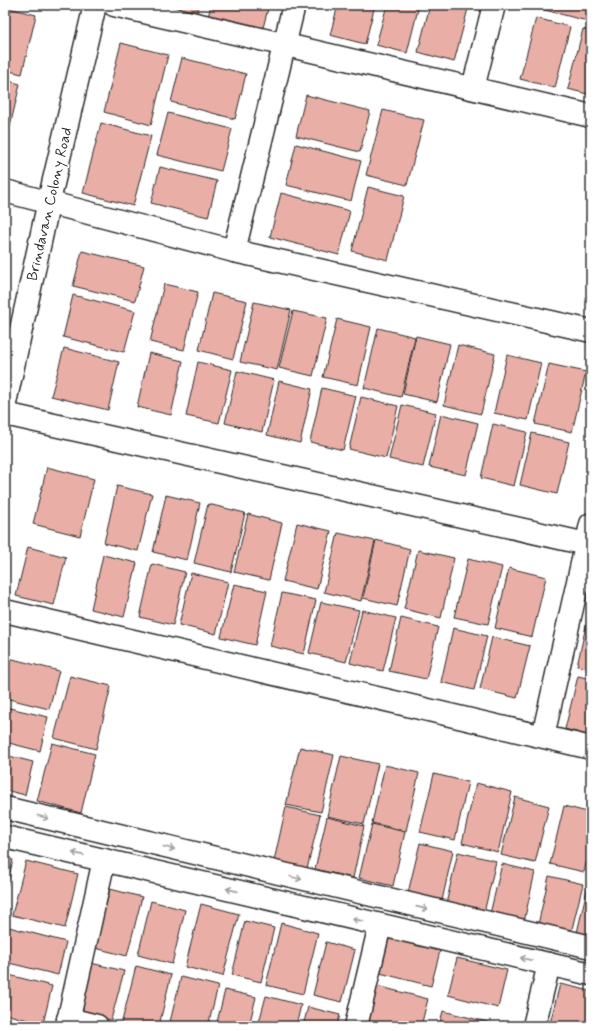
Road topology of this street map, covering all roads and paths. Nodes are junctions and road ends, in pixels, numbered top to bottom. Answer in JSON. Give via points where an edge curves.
{"nodes":[{"id":1,"x":95,"y":5,"type":"edge"},
{"id":2,"x":114,"y":5,"type":"edge"},
{"id":3,"x":294,"y":5,"type":"edge"},
{"id":4,"x":494,"y":5,"type":"edge"},
{"id":5,"x":284,"y":45,"type":"junction"},
{"id":6,"x":473,"y":88,"type":"junction"},
{"id":7,"x":591,"y":116,"type":"edge"},
{"id":8,"x":5,"y":191,"type":"edge"},
{"id":9,"x":49,"y":201,"type":"junction"},
{"id":10,"x":234,"y":251,"type":"junction"},
{"id":11,"x":591,"y":331,"type":"edge"},
{"id":12,"x":5,"y":403,"type":"edge"},
{"id":13,"x":5,"y":414,"type":"edge"},
{"id":14,"x":590,"y":537,"type":"edge"},
{"id":15,"x":5,"y":611,"type":"edge"},
{"id":16,"x":543,"y":736,"type":"junction"},
{"id":17,"x":591,"y":748,"type":"edge"},
{"id":18,"x":5,"y":808,"type":"edge"},
{"id":19,"x":5,"y":837,"type":"edge"},
{"id":20,"x":104,"y":860,"type":"junction"},
{"id":21,"x":380,"y":925,"type":"junction"},
{"id":22,"x":591,"y":947,"type":"edge"},
{"id":23,"x":549,"y":964,"type":"junction"},
{"id":24,"x":591,"y":974,"type":"edge"},
{"id":25,"x":67,"y":1023,"type":"edge"},
{"id":26,"x":97,"y":1026,"type":"edge"},
{"id":27,"x":356,"y":1026,"type":"edge"},
{"id":28,"x":534,"y":1026,"type":"edge"}],
"edges":[{"from":1,"to":9,"type":"street","name":"Brindavan Colony Road"},
{"from":2,"to":5,"type":"street"},
{"from":3,"to":5,"type":"street"},
{"from":4,"to":6,"type":"street"},
{"from":5,"to":6,"type":"street"},
{"from":5,"to":10,"type":"street"},
{"from":6,"to":7,"type":"street"},
{"from":8,"to":9,"type":"street"},
{"from":9,"to":10,"type":"street"},
{"from":9,"to":12,"type":"street","name":"Brindavan Colony Road"},
{"from":10,"to":11,"type":"street"},
{"from":13,"to":14,"type":"street"},
{"from":14,"to":16,"type":"street"},
{"from":15,"to":16,"type":"street"},
{"from":16,"to":17,"type":"street"},
{"from":18,"to":22,"type":"street","one_way":true},
{"from":20,"to":19,"type":"street","one_way":true},
{"from":21,"to":20,"type":"street","one_way":true},
{"from":20,"to":25,"type":"street"},
{"from":23,"to":21,"type":"street","one_way":true},
{"from":21,"to":27,"type":"street"},
{"from":23,"to":24,"type":"street"},
{"from":23,"to":28,"type":"street"},
{"from":25,"to":26,"type":"street"}]}
